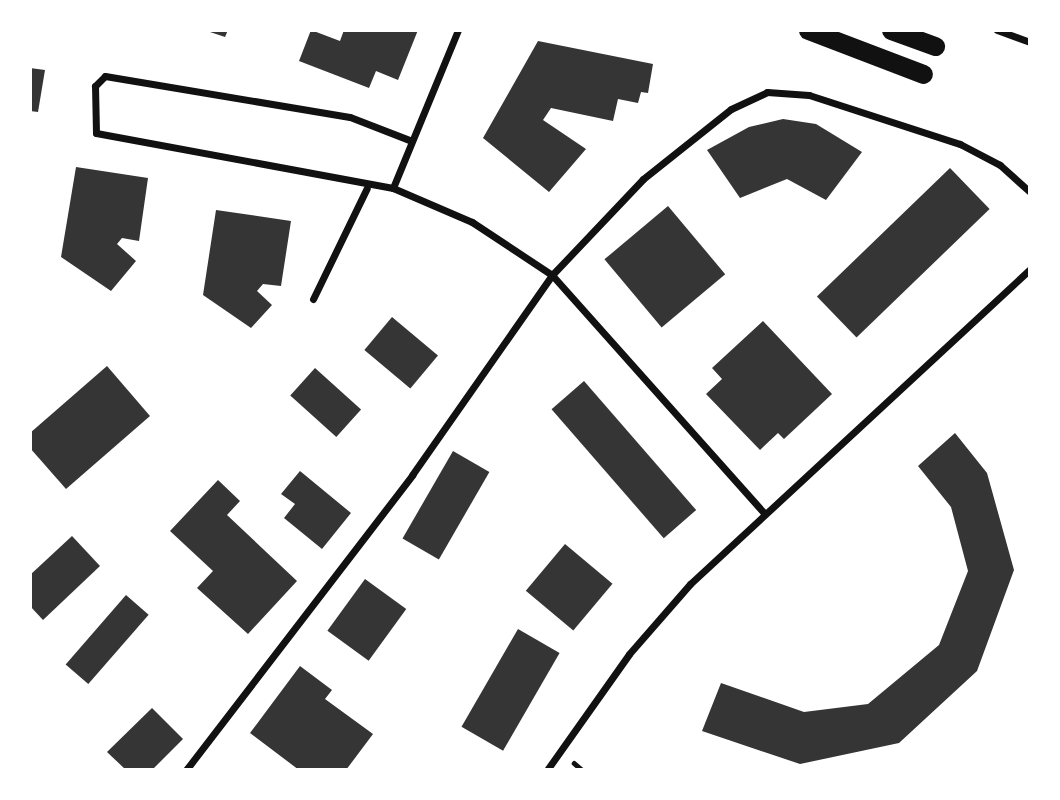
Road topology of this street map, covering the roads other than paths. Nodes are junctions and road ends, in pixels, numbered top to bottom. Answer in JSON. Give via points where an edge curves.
{"nodes":[{"id":1,"x":458,"y":30,"type":"edge"},
{"id":2,"x":808,"y":30,"type":"edge"},
{"id":3,"x":891,"y":30,"type":"edge"},
{"id":4,"x":997,"y":30,"type":"edge"},
{"id":5,"x":1030,"y":42,"type":"edge"},
{"id":6,"x":935,"y":46,"type":"dead end"},
{"id":7,"x":923,"y":74,"type":"dead end"},
{"id":8,"x":412,"y":141,"type":"junction"},
{"id":9,"x":367,"y":188,"type":"junction"},
{"id":10,"x":393,"y":188,"type":"junction"},
{"id":11,"x":1030,"y":192,"type":"edge"},
{"id":12,"x":1030,"y":269,"type":"edge"},
{"id":13,"x":552,"y":275,"type":"junction"},
{"id":14,"x":313,"y":299,"type":"dead end"},
{"id":15,"x":764,"y":513,"type":"junction"},
{"id":16,"x":186,"y":770,"type":"edge"},
{"id":17,"x":547,"y":770,"type":"edge"}],
"edges":[{"from":1,"to":8,"type":"street"},
{"from":2,"to":7,"type":"highway"},
{"from":3,"to":6,"type":"highway"},
{"from":4,"to":5,"type":"street"},
{"from":8,"to":9,"type":"street","via":[[350,117],[104,76],[95,86],[96,133]]},
{"from":8,"to":10,"type":"street"},
{"from":9,"to":10,"type":"street"},
{"from":9,"to":14,"type":"street"},
{"from":10,"to":13,"type":"street","via":[[472,222]]},
{"from":11,"to":13,"type":"street","via":[[1000,165],[960,144],[809,95],[767,92],[741,102],[664,160]]},
{"from":12,"to":15,"type":"street"},
{"from":13,"to":15,"type":"street"},
{"from":13,"to":16,"type":"street","via":[[412,475]]},
{"from":15,"to":17,"type":"street","via":[[639,641]]}]}
